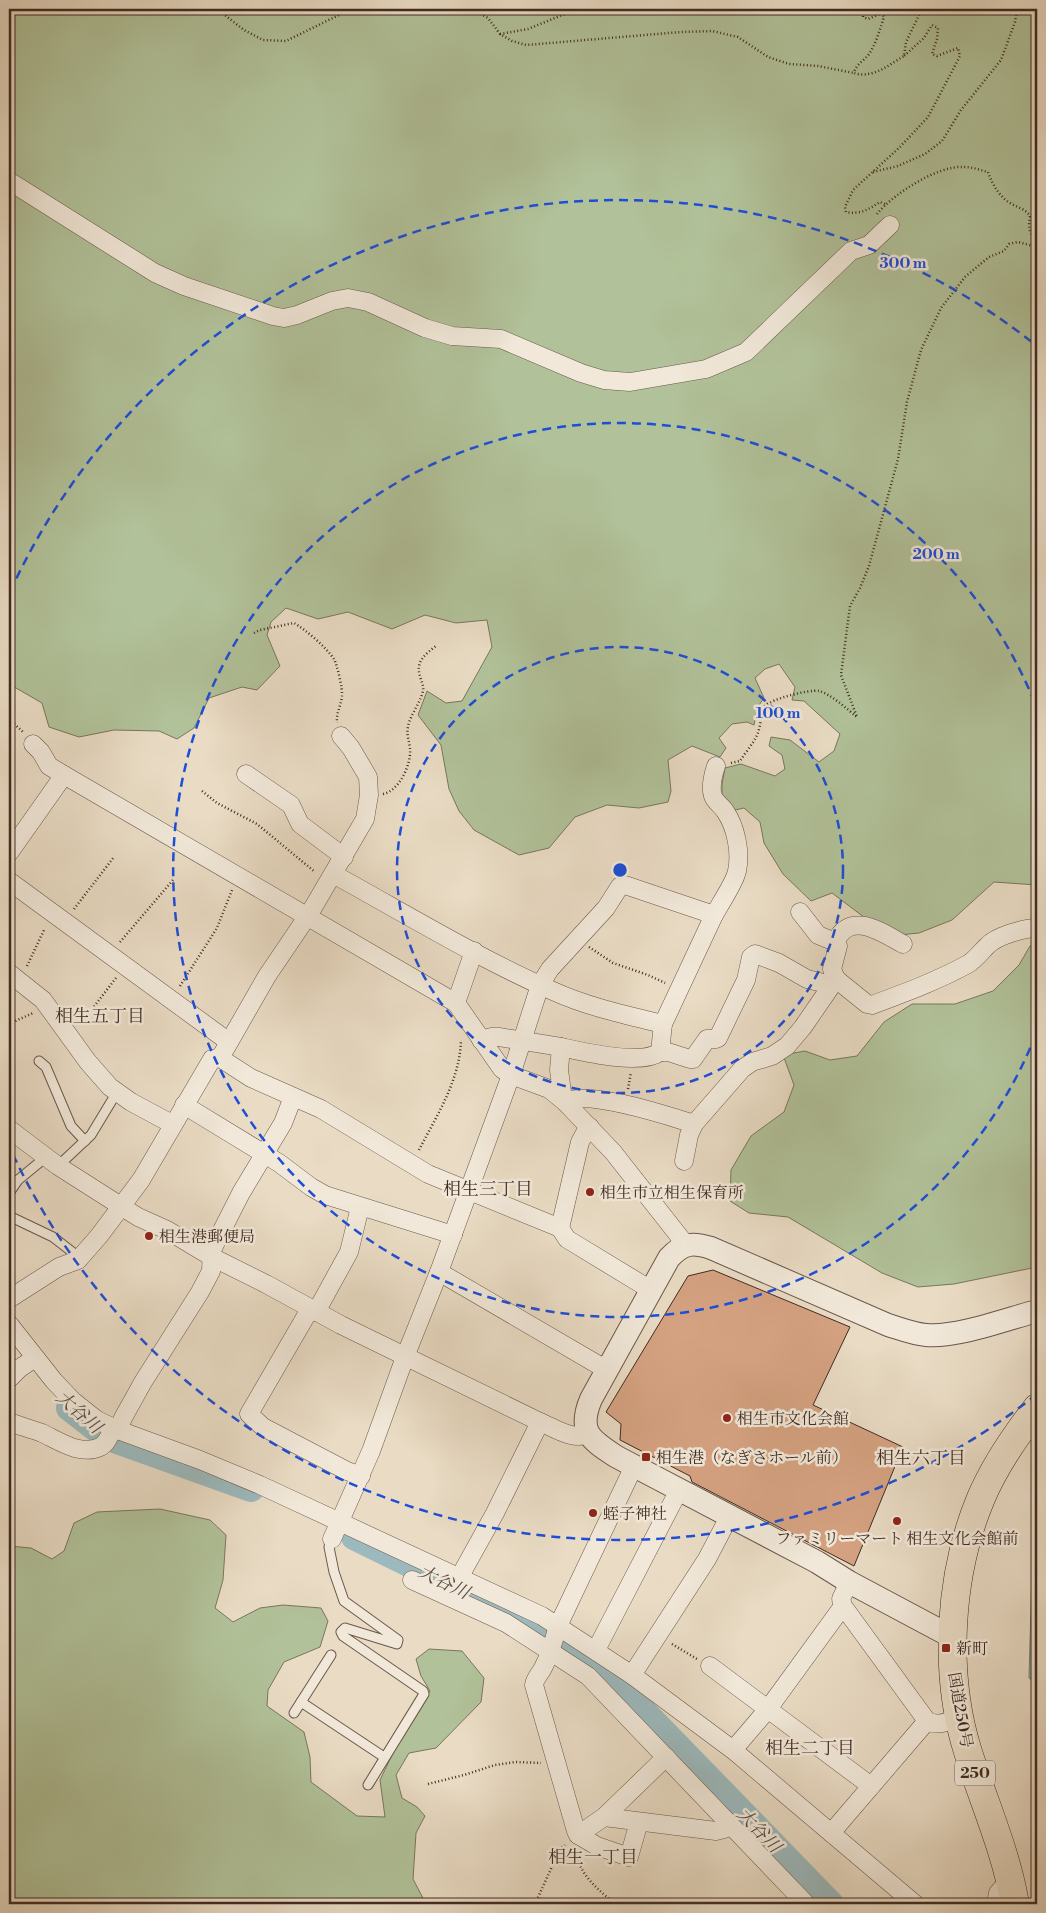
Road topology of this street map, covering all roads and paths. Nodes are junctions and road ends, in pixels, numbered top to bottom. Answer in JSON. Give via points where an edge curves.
{"nodes":[{"id":1,"x":217,"y":9,"type":"edge"},
{"id":2,"x":357,"y":9,"type":"edge"},
{"id":3,"x":471,"y":9,"type":"edge"},
{"id":4,"x":577,"y":9,"type":"edge"},
{"id":5,"x":863,"y":9,"type":"edge"},
{"id":6,"x":922,"y":9,"type":"edge"},
{"id":7,"x":1017,"y":9,"type":"edge"},
{"id":8,"x":500,"y":34,"type":"junction"},
{"id":9,"x":904,"y":56,"type":"junction"},
{"id":10,"x":854,"y":73,"type":"junction"},
{"id":11,"x":872,"y":172,"type":"junction"},
{"id":12,"x":9,"y":181,"type":"edge"},
{"id":13,"x":890,"y":225,"type":"dead end"},
{"id":14,"x":1037,"y":238,"type":"edge"},
{"id":15,"x":1037,"y":247,"type":"edge"},
{"id":16,"x":254,"y":633,"type":"dead end"},
{"id":17,"x":437,"y":645,"type":"dead end"},
{"id":18,"x":341,"y":736,"type":"joint"},
{"id":19,"x":33,"y":744,"type":"dead end"},
{"id":20,"x":716,"y":766,"type":"joint"},
{"id":21,"x":246,"y":774,"type":"dead end"},
{"id":22,"x":64,"y":775,"type":"junction"},
{"id":23,"x":202,"y":791,"type":"dead end"},
{"id":24,"x":369,"y":795,"type":"junction"},
{"id":25,"x":9,"y":854,"type":"edge"},
{"id":26,"x":114,"y":857,"type":"dead end"},
{"id":27,"x":344,"y":857,"type":"junction"},
{"id":28,"x":238,"y":875,"type":"junction"},
{"id":29,"x":173,"y":880,"type":"dead end"},
{"id":30,"x":9,"y":881,"type":"edge"},
{"id":31,"x":329,"y":881,"type":"junction"},
{"id":32,"x":800,"y":912,"type":"dead end"},
{"id":33,"x":714,"y":915,"type":"junction"},
{"id":34,"x":307,"y":916,"type":"junction"},
{"id":35,"x":59,"y":918,"type":"junction"},
{"id":36,"x":1037,"y":928,"type":"edge"},
{"id":37,"x":578,"y":940,"type":"junction"},
{"id":38,"x":835,"y":942,"type":"junction"},
{"id":39,"x":903,"y":944,"type":"dead end"},
{"id":40,"x":474,"y":951,"type":"junction"},
{"id":41,"x":110,"y":955,"type":"junction"},
{"id":42,"x":125,"y":966,"type":"junction"},
{"id":43,"x":12,"y":975,"type":"edge"},
{"id":44,"x":833,"y":982,"type":"junction"},
{"id":45,"x":540,"y":985,"type":"junction"},
{"id":46,"x":678,"y":989,"type":"junction"},
{"id":47,"x":171,"y":1000,"type":"junction"},
{"id":48,"x":456,"y":1003,"type":"junction"},
{"id":49,"x":48,"y":1006,"type":"junction"},
{"id":50,"x":469,"y":1022,"type":"junction"},
{"id":51,"x":9,"y":1024,"type":"edge"},
{"id":52,"x":663,"y":1024,"type":"junction"},
{"id":53,"x":66,"y":1032,"type":"junction"},
{"id":54,"x":481,"y":1040,"type":"junction"},
{"id":55,"x":522,"y":1041,"type":"junction"},
{"id":56,"x":229,"y":1042,"type":"junction"},
{"id":57,"x":560,"y":1048,"type":"junction"},
{"id":58,"x":660,"y":1052,"type":"junction"},
{"id":59,"x":220,"y":1058,"type":"junction"},
{"id":60,"x":632,"y":1058,"type":"junction"},
{"id":61,"x":39,"y":1061,"type":"dead end"},
{"id":62,"x":511,"y":1075,"type":"junction"},
{"id":63,"x":117,"y":1092,"type":"junction"},
{"id":64,"x":293,"y":1097,"type":"junction"},
{"id":65,"x":562,"y":1099,"type":"junction"},
{"id":66,"x":184,"y":1105,"type":"junction"},
{"id":67,"x":624,"y":1105,"type":"junction"},
{"id":68,"x":172,"y":1124,"type":"junction"},
{"id":69,"x":694,"y":1124,"type":"junction"},
{"id":70,"x":590,"y":1127,"type":"junction"},
{"id":71,"x":9,"y":1129,"type":"edge"},
{"id":72,"x":85,"y":1141,"type":"junction"},
{"id":73,"x":265,"y":1155,"type":"junction"},
{"id":74,"x":684,"y":1161,"type":"dead end"},
{"id":75,"x":52,"y":1162,"type":"junction"},
{"id":76,"x":412,"y":1165,"type":"junction"},
{"id":77,"x":468,"y":1191,"type":"junction"},
{"id":78,"x":9,"y":1194,"type":"edge"},
{"id":79,"x":122,"y":1206,"type":"junction"},
{"id":80,"x":360,"y":1208,"type":"junction"},
{"id":81,"x":9,"y":1216,"type":"edge"},
{"id":82,"x":560,"y":1228,"type":"junction"},
{"id":83,"x":453,"y":1235,"type":"junction"},
{"id":84,"x":686,"y":1245,"type":"junction"},
{"id":85,"x":212,"y":1257,"type":"junction"},
{"id":86,"x":80,"y":1258,"type":"junction"},
{"id":87,"x":438,"y":1272,"type":"junction"},
{"id":88,"x":651,"y":1290,"type":"junction"},
{"id":89,"x":9,"y":1299,"type":"edge"},
{"id":90,"x":313,"y":1311,"type":"junction"},
{"id":91,"x":1037,"y":1311,"type":"edge"},
{"id":92,"x":9,"y":1324,"type":"edge"},
{"id":93,"x":405,"y":1357,"type":"junction"},
{"id":94,"x":24,"y":1366,"type":"edge"},
{"id":95,"x":607,"y":1370,"type":"junction"},
{"id":96,"x":1037,"y":1408,"type":"edge"},
{"id":97,"x":9,"y":1422,"type":"edge"},
{"id":98,"x":540,"y":1422,"type":"junction"},
{"id":99,"x":112,"y":1434,"type":"junction"},
{"id":100,"x":589,"y":1434,"type":"junction"},
{"id":101,"x":634,"y":1466,"type":"junction"},
{"id":102,"x":361,"y":1476,"type":"junction"},
{"id":103,"x":679,"y":1490,"type":"junction"},
{"id":104,"x":729,"y":1517,"type":"junction"},
{"id":105,"x":337,"y":1529,"type":"junction"},
{"id":106,"x":459,"y":1578,"type":"junction"},
{"id":107,"x":412,"y":1580,"type":"dead end"},
{"id":108,"x":849,"y":1582,"type":"junction"},
{"id":109,"x":843,"y":1606,"type":"junction"},
{"id":110,"x":657,"y":1636,"type":"junction"},
{"id":111,"x":554,"y":1638,"type":"junction"},
{"id":112,"x":954,"y":1638,"type":"junction"},
{"id":113,"x":596,"y":1650,"type":"junction"},
{"id":114,"x":331,"y":1655,"type":"dead end"},
{"id":115,"x":710,"y":1666,"type":"joint"},
{"id":116,"x":632,"y":1675,"type":"junction"},
{"id":117,"x":301,"y":1702,"type":"junction"},
{"id":118,"x":768,"y":1709,"type":"junction"},
{"id":119,"x":294,"y":1713,"type":"dead end"},
{"id":120,"x":960,"y":1718,"type":"junction"},
{"id":121,"x":927,"y":1721,"type":"junction"},
{"id":122,"x":733,"y":1750,"type":"junction"},
{"id":123,"x":384,"y":1757,"type":"junction"},
{"id":124,"x":666,"y":1757,"type":"junction"},
{"id":125,"x":555,"y":1760,"type":"junction"},
{"id":126,"x":428,"y":1784,"type":"dead end"},
{"id":127,"x":368,"y":1785,"type":"dead end"},
{"id":128,"x":871,"y":1786,"type":"junction"},
{"id":129,"x":604,"y":1817,"type":"junction"},
{"id":130,"x":638,"y":1822,"type":"junction"},
{"id":131,"x":730,"y":1824,"type":"junction"},
{"id":132,"x":831,"y":1833,"type":"junction"},
{"id":133,"x":578,"y":1835,"type":"junction"},
{"id":134,"x":1012,"y":1892,"type":"edge"},
{"id":135,"x":535,"y":1904,"type":"edge"},
{"id":136,"x":615,"y":1904,"type":"edge"},
{"id":137,"x":806,"y":1904,"type":"edge"},
{"id":138,"x":915,"y":1904,"type":"edge"},
{"id":139,"x":996,"y":1904,"type":"edge"}],
"edges":[{"from":1,"to":2,"type":"path","via":[[263,40],[286,42]]},
{"from":3,"to":8,"type":"path","via":[[488,18]]},
{"from":4,"to":8,"type":"path","via":[[528,29]]},
{"from":5,"to":10,"type":"path","via":[[863,16],[868,19],[882,13],[884,17],[869,55]]},
{"from":6,"to":9,"type":"path","via":[[906,42]]},
{"from":7,"to":11,"type":"path","via":[[1001,60],[961,110],[942,141],[925,154],[898,166]]},
{"from":8,"to":10,"type":"path","via":[[526,45],[712,31],[738,37],[768,57],[789,64]]},
{"from":9,"to":10,"type":"path","via":[[882,70],[866,75]]},
{"from":9,"to":11,"type":"path","via":[[924,38],[932,25],[938,28],[932,54],[937,56],[958,48],[960,56],[928,117]]},
{"from":11,"to":14,"type":"path","via":[[853,190],[846,212],[863,212],[880,202],[885,204],[927,176],[964,166],[988,172],[994,187],[1007,201],[1028,212],[1029,229]]},
{"from":12,"to":13,"type":"street","via":[[156,273],[184,286],[273,316],[284,318],[332,301],[354,299],[368,302],[425,328],[452,336],[501,339],[581,373],[604,380],[630,382],[706,369],[746,352],[851,251],[868,245]]},
{"from":15,"to":20,"type":"path","via":[[1018,242],[1009,244],[1004,251],[989,257],[965,277],[942,308],[921,350],[907,402],[898,459],[869,566],[850,606],[841,675],[857,718],[819,691],[770,701],[763,708],[757,736],[740,761]]},
{"from":16,"to":18,"type":"path","via":[[294,623],[336,661],[342,691],[336,717]]},
{"from":17,"to":24,"type":"path","via":[[421,658],[419,664],[423,691],[408,725],[410,760],[406,771],[388,793]]},
{"from":18,"to":24,"type":"street","via":[[368,777]]},
{"from":19,"to":22,"type":"street","via":[[49,766]]},
{"from":20,"to":33,"type":"street","via":[[712,793],[732,823],[738,857],[737,872]]},
{"from":21,"to":27,"type":"street","via":[[291,805],[300,824]]},
{"from":22,"to":25,"type":"street"},
{"from":22,"to":28,"type":"street"},
{"from":23,"to":31,"type":"path","via":[[217,803],[257,824]]},
{"from":24,"to":27,"type":"street","via":[[365,819]]},
{"from":26,"to":35,"type":"path"},
{"from":27,"to":31,"type":"street"},
{"from":28,"to":34,"type":"street"},
{"from":28,"to":47,"type":"path","via":[[217,928]]},
{"from":29,"to":41,"type":"path"},
{"from":30,"to":35,"type":"street"},
{"from":31,"to":34,"type":"street"},
{"from":31,"to":40,"type":"street"},
{"from":32,"to":38,"type":"street","via":[[818,935]]},
{"from":33,"to":37,"type":"street","via":[[625,885],[620,886]]},
{"from":33,"to":46,"type":"street"},
{"from":34,"to":48,"type":"street"},
{"from":34,"to":56,"type":"street"},
{"from":35,"to":41,"type":"street"},
{"from":35,"to":43,"type":"path","via":[[23,973]]},
{"from":36,"to":44,"type":"street","via":[[997,939],[970,963],[872,1005]]},
{"from":37,"to":45,"type":"street","via":[[550,969]]},
{"from":37,"to":46,"type":"path","via":[[613,963]]},
{"from":38,"to":39,"type":"street","via":[[840,932],[859,926],[872,927]]},
{"from":38,"to":44,"type":"street","via":[[838,946],[832,970]]},
{"from":40,"to":45,"type":"street"},
{"from":40,"to":48,"type":"street"},
{"from":41,"to":42,"type":"street"},
{"from":42,"to":47,"type":"street"},
{"from":42,"to":53,"type":"path","via":[[89,1013]]},
{"from":43,"to":49,"type":"street"},
{"from":44,"to":58,"type":"street","via":[[807,979],[755,954],[718,1038],[707,1039],[690,1060]]},
{"from":44,"to":69,"type":"street","via":[[787,1046],[742,1069]]},
{"from":45,"to":52,"type":"street","via":[[608,1010]]},
{"from":45,"to":55,"type":"street"},
{"from":46,"to":52,"type":"street"},
{"from":47,"to":56,"type":"street"},
{"from":48,"to":50,"type":"street"},
{"from":49,"to":51,"type":"path"},
{"from":49,"to":53,"type":"street"},
{"from":50,"to":54,"type":"street"},
{"from":50,"to":76,"type":"path","via":[[462,1033],[456,1076]]},
{"from":52,"to":58,"type":"street"},
{"from":53,"to":63,"type":"street","via":[[88,1062]]},
{"from":54,"to":55,"type":"street","via":[[491,1037]]},
{"from":54,"to":62,"type":"street","via":[[502,1069]]},
{"from":55,"to":57,"type":"street"},
{"from":55,"to":62,"type":"street"},
{"from":56,"to":59,"type":"street"},
{"from":57,"to":60,"type":"street"},
{"from":57,"to":65,"type":"street"},
{"from":58,"to":60,"type":"street","via":[[656,1056]]},
{"from":59,"to":64,"type":"street","via":[[251,1078]]},
{"from":59,"to":66,"type":"street","via":[[212,1059]]},
{"from":60,"to":67,"type":"path"},
{"from":61,"to":72,"type":"lane","via":[[46,1067],[71,1126]]},
{"from":62,"to":65,"type":"street","via":[[549,1089]]},
{"from":62,"to":77,"type":"street"},
{"from":63,"to":68,"type":"street"},
{"from":63,"to":72,"type":"lane"},
{"from":64,"to":73,"type":"street"},
{"from":64,"to":76,"type":"street","via":[[322,1109]]},
{"from":65,"to":67,"type":"street","via":[[601,1099]]},
{"from":65,"to":70,"type":"street"},
{"from":66,"to":68,"type":"street"},
{"from":66,"to":73,"type":"street"},
{"from":67,"to":69,"type":"street"},
{"from":68,"to":79,"type":"street","via":[[141,1180]]},
{"from":69,"to":74,"type":"street"},
{"from":70,"to":82,"type":"street","via":[[580,1142]]},
{"from":70,"to":84,"type":"street"},
{"from":71,"to":75,"type":"street"},
{"from":72,"to":75,"type":"lane"},
{"from":73,"to":80,"type":"street","via":[[325,1195]]},
{"from":73,"to":85,"type":"street","via":[[237,1201],[212,1250]]},
{"from":75,"to":78,"type":"lane","via":[[18,1180]]},
{"from":75,"to":79,"type":"street"},
{"from":76,"to":77,"type":"street"},
{"from":77,"to":82,"type":"street"},
{"from":77,"to":83,"type":"street"},
{"from":79,"to":85,"type":"street"},
{"from":79,"to":86,"type":"street"},
{"from":80,"to":83,"type":"street"},
{"from":80,"to":90,"type":"street","via":[[349,1252]]},
{"from":81,"to":86,"type":"lane","via":[[53,1237]]},
{"from":82,"to":88,"type":"street","via":[[567,1239]]},
{"from":83,"to":87,"type":"street"},
{"from":84,"to":88,"type":"street","via":[[669,1258]]},
{"from":84,"to":91,"type":"street","via":[[711,1248],[888,1325],[926,1335],[962,1331]]},
{"from":85,"to":90,"type":"street"},
{"from":85,"to":99,"type":"street","via":[[211,1271],[200,1292]]},
{"from":86,"to":89,"type":"street","via":[[59,1267]]},
{"from":87,"to":93,"type":"street"},
{"from":87,"to":95,"type":"street"},
{"from":88,"to":95,"type":"street"},
{"from":90,"to":93,"type":"street"},
{"from":90,"to":102,"type":"street","via":[[248,1414],[263,1428]]},
{"from":92,"to":94,"type":"street"},
{"from":93,"to":98,"type":"street"},
{"from":93,"to":102,"type":"street"},
{"from":94,"to":99,"type":"street","via":[[54,1381]]},
{"from":95,"to":100,"type":"street","via":[[585,1415]]},
{"from":96,"to":112,"type":"highway","name":"国道250号","number":"250","via":[[997,1466],[972,1521],[960,1566]]},
{"from":97,"to":99,"type":"street","via":[[79,1449],[92,1449]]},
{"from":98,"to":100,"type":"street","via":[[568,1434],[584,1437]]},
{"from":98,"to":106,"type":"street"},
{"from":99,"to":105,"type":"street","via":[[209,1464]]},
{"from":100,"to":101,"type":"street","via":[[599,1445]]},
{"from":101,"to":103,"type":"street"},
{"from":101,"to":111,"type":"street"},
{"from":102,"to":105,"type":"street"},
{"from":103,"to":104,"type":"street"},
{"from":103,"to":113,"type":"street"},
{"from":104,"to":108,"type":"street"},
{"from":104,"to":110,"type":"street","via":[[707,1559]]},
{"from":105,"to":106,"type":"street"},
{"from":105,"to":123,"type":"lane","via":[[329,1547],[344,1601],[398,1640],[397,1644],[345,1628],[341,1632],[343,1636],[424,1694]]},
{"from":106,"to":111,"type":"street","via":[[542,1616]]},
{"from":107,"to":111,"type":"street","via":[[506,1623]]},
{"from":108,"to":109,"type":"street","via":[[842,1599]]},
{"from":108,"to":112,"type":"street"},
{"from":109,"to":118,"type":"street"},
{"from":109,"to":121,"type":"street"},
{"from":110,"to":115,"type":"path"},
{"from":110,"to":116,"type":"street"},
{"from":111,"to":113,"type":"street"},
{"from":111,"to":124,"type":"street"},
{"from":111,"to":125,"type":"street","via":[[534,1685]]},
{"from":112,"to":120,"type":"highway","name":"国道250号","number":"250","via":[[954,1677]]},
{"from":113,"to":116,"type":"street"},
{"from":114,"to":117,"type":"lane"},
{"from":115,"to":118,"type":"street"},
{"from":116,"to":122,"type":"street"},
{"from":117,"to":119,"type":"lane"},
{"from":117,"to":123,"type":"lane"},
{"from":118,"to":122,"type":"street"},
{"from":118,"to":128,"type":"street"},
{"from":120,"to":121,"type":"street","via":[[939,1724]]},
{"from":120,"to":134,"type":"highway","name":"国道250号","number":"250","via":[[996,1828]]},
{"from":121,"to":128,"type":"street"},
{"from":122,"to":132,"type":"street"},
{"from":123,"to":127,"type":"lane"},
{"from":124,"to":129,"type":"street"},
{"from":124,"to":131,"type":"street"},
{"from":125,"to":126,"type":"path","via":[[495,1765]]},
{"from":125,"to":133,"type":"street"},
{"from":128,"to":132,"type":"street"},
{"from":129,"to":130,"type":"street"},
{"from":129,"to":133,"type":"street"},
{"from":130,"to":131,"type":"street","via":[[716,1830]]},
{"from":130,"to":133,"type":"street","via":[[629,1857],[597,1846]]},
{"from":131,"to":137,"type":"street"},
{"from":132,"to":138,"type":"street"},
{"from":133,"to":135,"type":"path","via":[[560,1849]]},
{"from":133,"to":136,"type":"path","via":[[578,1863],[592,1884]]},
{"from":134,"to":139,"type":"street","via":[[998,1893]]}]}
